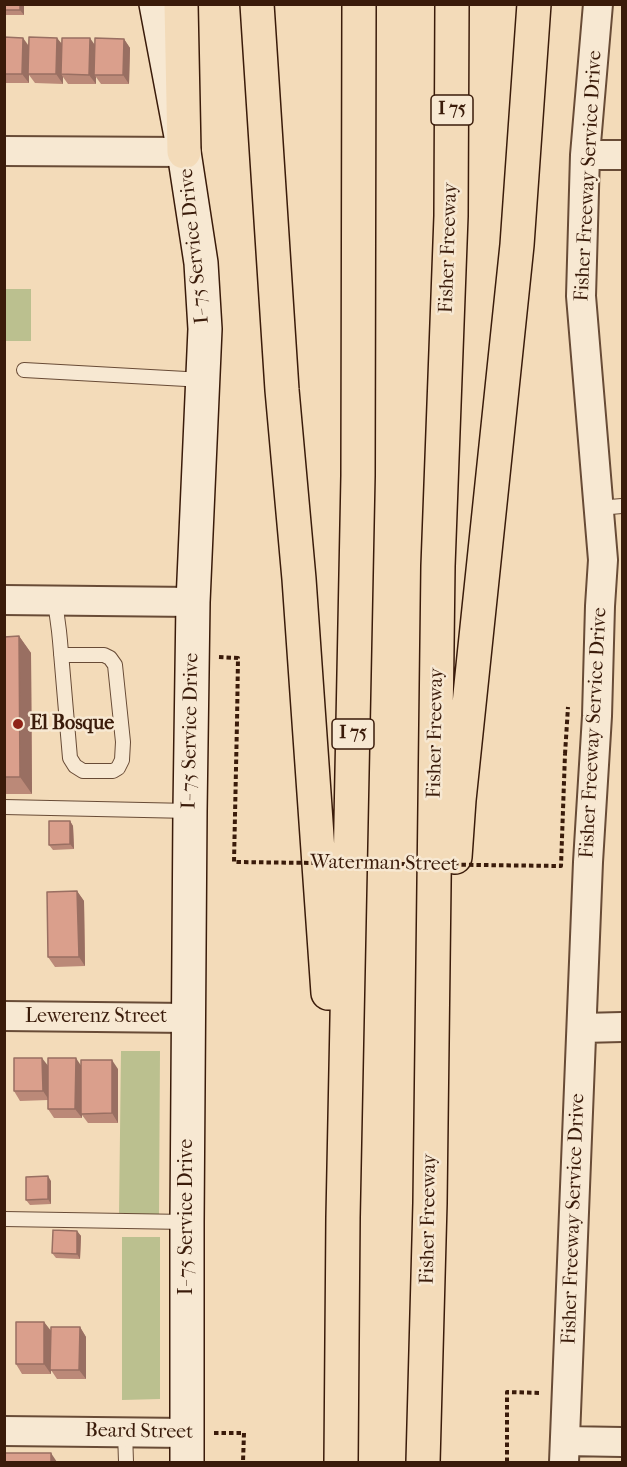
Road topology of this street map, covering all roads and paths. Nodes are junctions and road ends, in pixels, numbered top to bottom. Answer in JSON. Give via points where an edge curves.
{"nodes":[{"id":1,"x":156,"y":4,"type":"edge"},
{"id":2,"x":181,"y":4,"type":"edge"},
{"id":3,"x":257,"y":4,"type":"edge"},
{"id":4,"x":359,"y":4,"type":"edge"},
{"id":5,"x":452,"y":4,"type":"edge"},
{"id":6,"x":534,"y":4,"type":"edge"},
{"id":7,"x":598,"y":4,"type":"edge"},
{"id":8,"x":4,"y":151,"type":"edge"},
{"id":9,"x":184,"y":152,"type":"junction"},
{"id":10,"x":585,"y":155,"type":"junction"},
{"id":11,"x":622,"y":155,"type":"edge"},
{"id":12,"x":24,"y":370,"type":"dead end"},
{"id":13,"x":204,"y":380,"type":"junction"},
{"id":14,"x":610,"y":507,"type":"edge"},
{"id":15,"x":4,"y":600,"type":"edge"},
{"id":16,"x":55,"y":600,"type":"junction"},
{"id":17,"x":193,"y":602,"type":"junction"},
{"id":18,"x":611,"y":606,"type":"edge"},
{"id":19,"x":61,"y":655,"type":"junction"},
{"id":20,"x":237,"y":722,"type":"dead end"},
{"id":21,"x":565,"y":754,"type":"dead end"},
{"id":22,"x":4,"y":807,"type":"edge"},
{"id":23,"x":190,"y":811,"type":"junction"},
{"id":24,"x":4,"y":1016,"type":"edge"},
{"id":25,"x":188,"y":1018,"type":"junction"},
{"id":26,"x":622,"y":1027,"type":"edge"},
{"id":27,"x":582,"y":1028,"type":"junction"},
{"id":28,"x":430,"y":1203,"type":"junction"},
{"id":29,"x":343,"y":1217,"type":"junction"},
{"id":30,"x":4,"y":1219,"type":"edge"},
{"id":31,"x":187,"y":1222,"type":"junction"},
{"id":32,"x":567,"y":1394,"type":"junction"},
{"id":33,"x":4,"y":1431,"type":"edge"},
{"id":34,"x":125,"y":1432,"type":"junction"},
{"id":35,"x":622,"y":1442,"type":"edge"},
{"id":36,"x":187,"y":1448,"type":"edge"},
{"id":37,"x":565,"y":1452,"type":"edge"},
{"id":38,"x":126,"y":1462,"type":"edge"},
{"id":39,"x":243,"y":1462,"type":"edge"},
{"id":40,"x":341,"y":1462,"type":"edge"},
{"id":41,"x":423,"y":1462,"type":"edge"},
{"id":42,"x":507,"y":1462,"type":"edge"}],
"edges":[{"from":1,"to":9,"type":"main road","name":"I- 75 Service Drive"},
{"from":2,"to":9,"type":"highway"},
{"from":3,"to":29,"type":"highway"},
{"from":4,"to":29,"type":"highway","number":"I 75","via":[[358,476]]},
{"from":5,"to":28,"type":"highway","name":"Fisher Freeway","number":"I 75","via":[[451,216],[438,566]]},
{"from":6,"to":28,"type":"highway","via":[[518,245],[459,800]]},
{"from":7,"to":10,"type":"street","name":"Fisher Freeway Service Drive"},
{"from":8,"to":9,"type":"street"},
{"from":9,"to":13,"type":"main road","name":"I- 75 Service Drive","via":[[201,263]]},
{"from":10,"to":11,"type":"street"},
{"from":10,"to":14,"type":"street","name":"Fisher Freeway Service Drive","via":[[581,296]]},
{"from":12,"to":13,"type":"lane"},
{"from":13,"to":17,"type":"main road","name":"I- 75 Service Drive"},
{"from":14,"to":18,"type":"street","name":"Fisher Freeway Service Drive","via":[[603,560]]},
{"from":15,"to":16,"type":"street"},
{"from":16,"to":17,"type":"street"},
{"from":16,"to":19,"type":"lane"},
{"from":17,"to":23,"type":"main road","name":"I- 75 Service Drive"},
{"from":18,"to":27,"type":"street","name":"Fisher Freeway Service Drive","via":[[597,716]]},
{"from":19,"to":19,"type":"lane","via":[[70,758],[83,771],[113,771],[122,760],[123,742],[115,665],[104,655]]},
{"from":20,"to":21,"type":"path","name":"Waterman Street","bridge":true,"via":[[234,862],[561,866]]},
{"from":22,"to":23,"type":"lane"},
{"from":23,"to":25,"type":"main road","name":"I- 75 Service Drive"},
{"from":24,"to":25,"type":"street","name":"Lewerenz Street"},
{"from":25,"to":31,"type":"main road","name":"I- 75 Service Drive"},
{"from":26,"to":27,"type":"street"},
{"from":27,"to":32,"type":"street","name":"Fisher Freeway Service Drive"},
{"from":28,"to":41,"type":"highway","name":"Fisher Freeway","number":"I 75"},
{"from":29,"to":40,"type":"highway","number":"I 75"},
{"from":30,"to":31,"type":"lane"},
{"from":31,"to":36,"type":"main road","name":"I- 75 Service Drive"},
{"from":32,"to":37,"type":"street","name":"Fisher Freeway Service Drive"},
{"from":32,"to":42,"type":"path","via":[[507,1392]]},
{"from":33,"to":34,"type":"street","name":"Beard Street"},
{"from":34,"to":36,"type":"street","name":"Beard Street"},
{"from":34,"to":38,"type":"lane"},
{"from":35,"to":37,"type":"street"},
{"from":36,"to":39,"type":"path","name":"Beard Street","via":[[244,1433]]}]}
